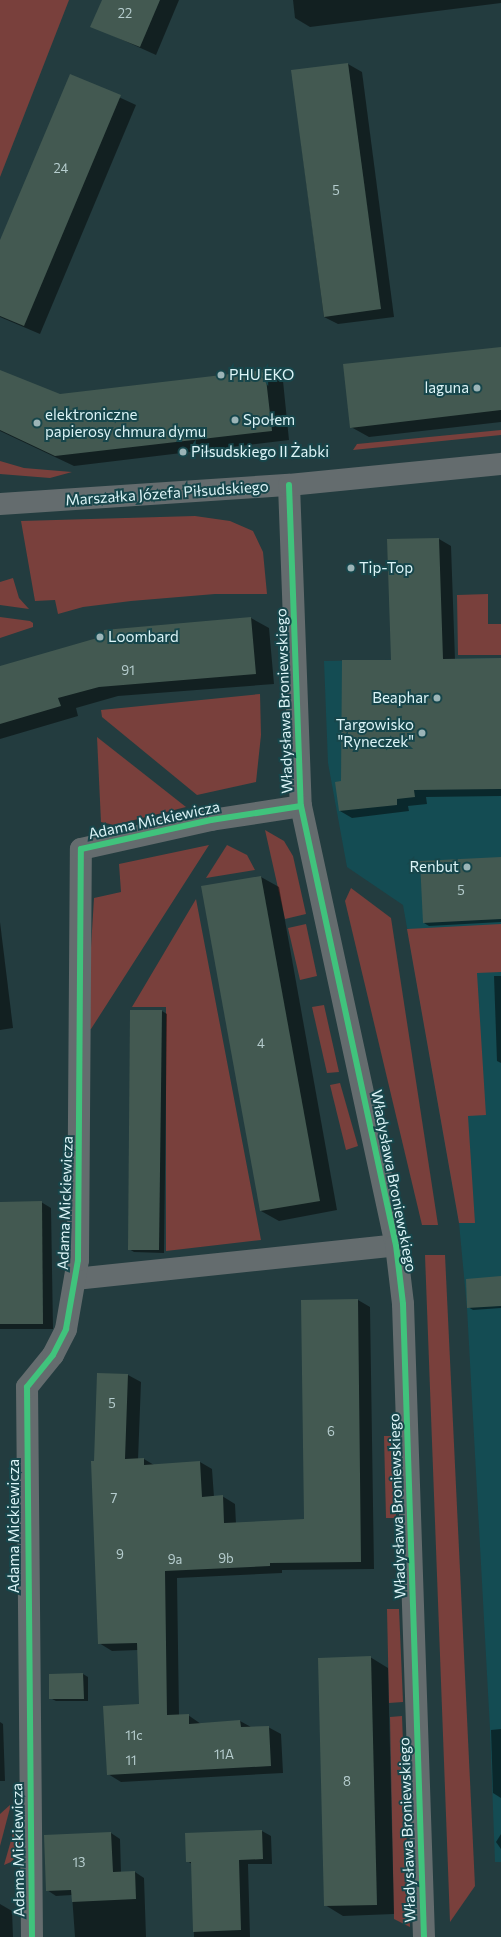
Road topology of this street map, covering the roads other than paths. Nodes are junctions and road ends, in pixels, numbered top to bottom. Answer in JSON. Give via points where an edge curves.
{"nodes":[{"id":1,"x":501,"y":464,"type":"edge"},
{"id":2,"x":289,"y":485,"type":"junction"},
{"id":3,"x":0,"y":504,"type":"edge"},
{"id":4,"x":301,"y":806,"type":"junction"},
{"id":5,"x":396,"y":1245,"type":"junction"},
{"id":6,"x":75,"y":1279,"type":"junction"},
{"id":7,"x":32,"y":1937,"type":"edge"},
{"id":8,"x":424,"y":1937,"type":"edge"}],
"edges":[{"from":1,"to":2,"type":"street","name":"Marszałka Józefa Piłsudskiego"},
{"from":2,"to":3,"type":"street","name":"Marszałka Józefa Piłsudskiego"},
{"from":2,"to":4,"type":"street","name":"Władysława Broniewskiego"},
{"from":4,"to":5,"type":"street","name":"Władysława Broniewskiego"},
{"from":4,"to":6,"type":"street","name":"Adama Mickiewicza","via":[[211,820],[81,849],[82,1055],[78,1260]]},
{"from":5,"to":6,"type":"street"},
{"from":5,"to":8,"type":"street","name":"Władysława Broniewskiego","via":[[403,1304]]},
{"from":6,"to":7,"type":"street","name":"Adama Mickiewicza","via":[[66,1329],[53,1355],[27,1387]]}]}
